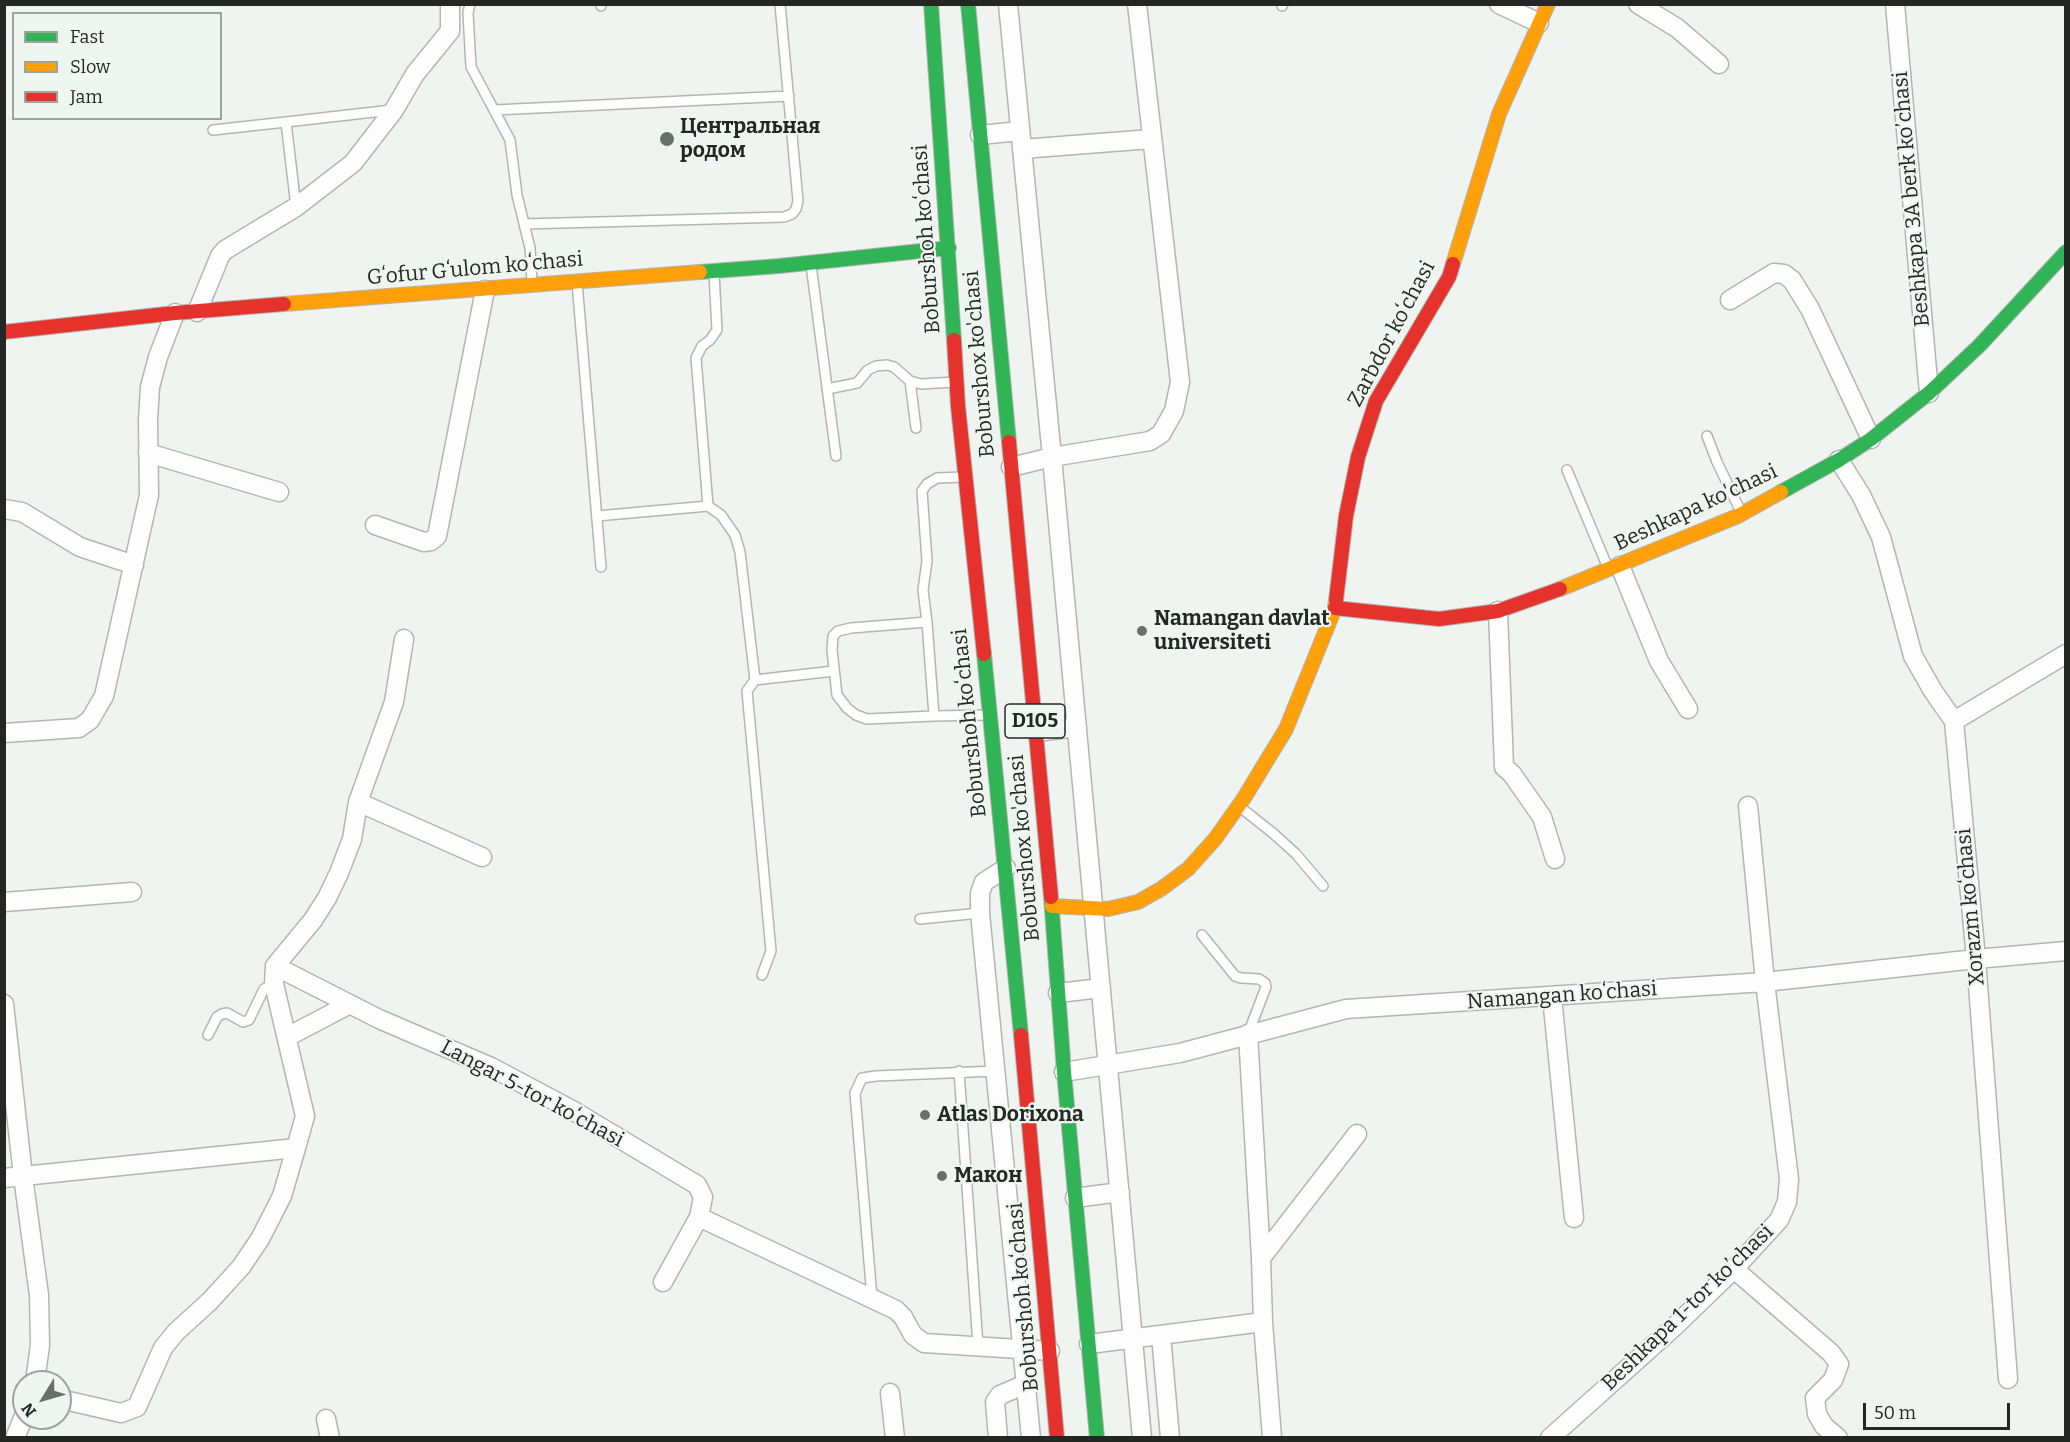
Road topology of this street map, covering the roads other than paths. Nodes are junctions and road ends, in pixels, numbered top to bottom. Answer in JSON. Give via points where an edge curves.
{"nodes":[{"id":1,"x":450,"y":4,"type":"edge"},
{"id":2,"x":470,"y":4,"type":"edge"},
{"id":3,"x":780,"y":4,"type":"edge"},
{"id":4,"x":932,"y":4,"type":"edge"},
{"id":5,"x":968,"y":4,"type":"edge"},
{"id":6,"x":1008,"y":4,"type":"edge"},
{"id":7,"x":1137,"y":4,"type":"edge"},
{"id":8,"x":1499,"y":4,"type":"edge"},
{"id":9,"x":1548,"y":4,"type":"edge"},
{"id":10,"x":1638,"y":4,"type":"edge"},
{"id":11,"x":1895,"y":4,"type":"edge"},
{"id":12,"x":1539,"y":23,"type":"junction"},
{"id":13,"x":459,"y":30,"type":"junction"},
{"id":14,"x":1719,"y":64,"type":"dead end"},
{"id":15,"x":789,"y":96,"type":"junction"},
{"id":16,"x":394,"y":110,"type":"junction"},
{"id":17,"x":494,"y":110,"type":"junction"},
{"id":18,"x":286,"y":122,"type":"junction"},
{"id":19,"x":213,"y":130,"type":"dead end"},
{"id":20,"x":980,"y":135,"type":"junction"},
{"id":21,"x":1151,"y":139,"type":"junction"},
{"id":22,"x":1021,"y":140,"type":"junction"},
{"id":23,"x":296,"y":207,"type":"junction"},
{"id":24,"x":524,"y":224,"type":"junction"},
{"id":25,"x":954,"y":248,"type":"junction"},
{"id":26,"x":2066,"y":252,"type":"edge"},
{"id":27,"x":811,"y":263,"type":"junction"},
{"id":28,"x":714,"y":271,"type":"junction"},
{"id":29,"x":577,"y":282,"type":"junction"},
{"id":30,"x":532,"y":285,"type":"junction"},
{"id":31,"x":485,"y":290,"type":"junction"},
{"id":32,"x":1730,"y":300,"type":"dead end"},
{"id":33,"x":196,"y":312,"type":"junction"},
{"id":34,"x":175,"y":313,"type":"junction"},
{"id":35,"x":4,"y":332,"type":"edge"},
{"id":36,"x":910,"y":381,"type":"junction"},
{"id":37,"x":957,"y":381,"type":"junction"},
{"id":38,"x":827,"y":389,"type":"junction"},
{"id":39,"x":1929,"y":393,"type":"junction"},
{"id":40,"x":916,"y":428,"type":"dead end"},
{"id":41,"x":1707,"y":436,"type":"dead end"},
{"id":42,"x":1871,"y":440,"type":"junction"},
{"id":43,"x":148,"y":453,"type":"junction"},
{"id":44,"x":836,"y":456,"type":"dead end"},
{"id":45,"x":1052,"y":457,"type":"junction"},
{"id":46,"x":1839,"y":460,"type":"junction"},
{"id":47,"x":1011,"y":467,"type":"junction"},
{"id":48,"x":1567,"y":470,"type":"dead end"},
{"id":49,"x":966,"y":477,"type":"junction"},
{"id":50,"x":279,"y":492,"type":"dead end"},
{"id":51,"x":708,"y":506,"type":"junction"},
{"id":52,"x":4,"y":508,"type":"edge"},
{"id":53,"x":1742,"y":514,"type":"junction"},
{"id":54,"x":597,"y":516,"type":"junction"},
{"id":55,"x":375,"y":525,"type":"dead end"},
{"id":56,"x":134,"y":565,"type":"junction"},
{"id":57,"x":601,"y":567,"type":"dead end"},
{"id":58,"x":1614,"y":568,"type":"junction"},
{"id":59,"x":1335,"y":608,"type":"junction"},
{"id":60,"x":1498,"y":610,"type":"junction"},
{"id":61,"x":927,"y":622,"type":"junction"},
{"id":62,"x":404,"y":639,"type":"dead end"},
{"id":63,"x":2066,"y":654,"type":"edge"},
{"id":64,"x":834,"y":671,"type":"junction"},
{"id":65,"x":755,"y":680,"type":"junction"},
{"id":66,"x":1688,"y":709,"type":"dead end"},
{"id":67,"x":991,"y":714,"type":"junction"},
{"id":68,"x":934,"y":716,"type":"junction"},
{"id":69,"x":1954,"y":721,"type":"junction"},
{"id":70,"x":1077,"y":727,"type":"junction"},
{"id":71,"x":1036,"y":732,"type":"junction"},
{"id":72,"x":4,"y":733,"type":"edge"},
{"id":73,"x":358,"y":802,"type":"junction"},
{"id":74,"x":1238,"y":806,"type":"junction"},
{"id":75,"x":1748,"y":806,"type":"dead end"},
{"id":76,"x":482,"y":857,"type":"dead end"},
{"id":77,"x":1555,"y":859,"type":"dead end"},
{"id":78,"x":1006,"y":868,"type":"junction"},
{"id":79,"x":1323,"y":886,"type":"dead end"},
{"id":80,"x":132,"y":892,"type":"dead end"},
{"id":81,"x":4,"y":902,"type":"edge"},
{"id":82,"x":1052,"y":906,"type":"junction"},
{"id":83,"x":1094,"y":909,"type":"junction"},
{"id":84,"x":981,"y":913,"type":"junction"},
{"id":85,"x":920,"y":919,"type":"dead end"},
{"id":86,"x":1202,"y":935,"type":"dead end"},
{"id":87,"x":2066,"y":951,"type":"edge"},
{"id":88,"x":1976,"y":959,"type":"junction"},
{"id":89,"x":274,"y":975,"type":"junction"},
{"id":90,"x":762,"y":975,"type":"dead end"},
{"id":91,"x":1765,"y":982,"type":"junction"},
{"id":92,"x":1101,"y":988,"type":"junction"},
{"id":93,"x":1058,"y":993,"type":"junction"},
{"id":94,"x":1552,"y":997,"type":"junction"},
{"id":95,"x":4,"y":1004,"type":"edge"},
{"id":96,"x":350,"y":1004,"type":"junction"},
{"id":97,"x":1248,"y":1034,"type":"junction"},
{"id":98,"x":208,"y":1035,"type":"dead end"},
{"id":99,"x":287,"y":1037,"type":"junction"},
{"id":100,"x":1108,"y":1065,"type":"junction"},
{"id":101,"x":959,"y":1071,"type":"junction"},
{"id":102,"x":996,"y":1071,"type":"junction"},
{"id":103,"x":1064,"y":1072,"type":"junction"},
{"id":104,"x":1357,"y":1134,"type":"dead end"},
{"id":105,"x":296,"y":1148,"type":"junction"},
{"id":106,"x":23,"y":1176,"type":"junction"},
{"id":107,"x":4,"y":1178,"type":"edge"},
{"id":108,"x":1120,"y":1192,"type":"junction"},
{"id":109,"x":1075,"y":1198,"type":"junction"},
{"id":110,"x":699,"y":1217,"type":"junction"},
{"id":111,"x":1574,"y":1218,"type":"dead end"},
{"id":112,"x":1261,"y":1258,"type":"junction"},
{"id":113,"x":1734,"y":1269,"type":"junction"},
{"id":114,"x":663,"y":1282,"type":"dead end"},
{"id":115,"x":872,"y":1298,"type":"junction"},
{"id":116,"x":1263,"y":1322,"type":"junction"},
{"id":117,"x":1161,"y":1335,"type":"junction"},
{"id":118,"x":1133,"y":1339,"type":"junction"},
{"id":119,"x":1089,"y":1344,"type":"junction"},
{"id":120,"x":978,"y":1346,"type":"junction"},
{"id":121,"x":1023,"y":1349,"type":"junction"},
{"id":122,"x":1050,"y":1351,"type":"junction"},
{"id":123,"x":37,"y":1370,"type":"edge"},
{"id":124,"x":2008,"y":1379,"type":"dead end"},
{"id":125,"x":1026,"y":1384,"type":"junction"},
{"id":126,"x":890,"y":1393,"type":"dead end"},
{"id":127,"x":72,"y":1402,"type":"edge"},
{"id":128,"x":326,"y":1419,"type":"dead end"},
{"id":129,"x":1819,"y":1432,"type":"edge"},
{"id":130,"x":330,"y":1437,"type":"edge"},
{"id":131,"x":895,"y":1437,"type":"edge"},
{"id":132,"x":998,"y":1437,"type":"edge"},
{"id":133,"x":1031,"y":1437,"type":"edge"},
{"id":134,"x":1057,"y":1437,"type":"edge"},
{"id":135,"x":1097,"y":1437,"type":"edge"},
{"id":136,"x":1142,"y":1437,"type":"edge"},
{"id":137,"x":1170,"y":1437,"type":"edge"},
{"id":138,"x":1272,"y":1437,"type":"edge"},
{"id":139,"x":1550,"y":1437,"type":"edge"},
{"id":140,"x":1838,"y":1437,"type":"edge"}],
"edges":[{"from":1,"to":13,"type":"street"},
{"from":2,"to":13,"type":"lane"},
{"from":3,"to":15,"type":"lane"},
{"from":4,"to":25,"type":"street","name":"Boburshoh koʻchasi","number":"D105"},
{"from":5,"to":20,"type":"street","name":"Boburshox ko'chasi","number":"D105"},
{"from":6,"to":22,"type":"street"},
{"from":7,"to":21,"type":"street"},
{"from":8,"to":12,"type":"street"},
{"from":9,"to":12,"type":"street","name":"Zarbdor koʻchasi"},
{"from":10,"to":14,"type":"street","via":[[1677,28]]},
{"from":11,"to":39,"type":"street","name":"Beshkapa 3A berk koʼchasi"},
{"from":12,"to":59,"type":"street","name":"Zarbdor koʻchasi","via":[[1499,114],[1449,276],[1376,401],[1348,506]]},
{"from":13,"to":16,"type":"street","via":[[415,74]]},
{"from":13,"to":17,"type":"lane","via":[[471,67]]},
{"from":15,"to":17,"type":"lane"},
{"from":15,"to":24,"type":"lane","via":[[798,201],[792,214]]},
{"from":16,"to":18,"type":"lane"},
{"from":16,"to":23,"type":"street","via":[[353,163]]},
{"from":17,"to":24,"type":"lane","via":[[510,140]]},
{"from":18,"to":19,"type":"lane"},
{"from":18,"to":23,"type":"lane"},
{"from":20,"to":22,"type":"street"},
{"from":20,"to":47,"type":"street","name":"Boburshox ko'chasi","number":"D105","via":[[984,245]]},
{"from":21,"to":22,"type":"street"},
{"from":21,"to":45,"type":"street","via":[[1180,382],[1174,411],[1161,434],[1150,441]]},
{"from":22,"to":45,"type":"street"},
{"from":23,"to":33,"type":"street","via":[[225,250]]},
{"from":24,"to":30,"type":"lane"},
{"from":25,"to":27,"type":"street","name":"Gʻofur Gʻulom koʻchasi"},
{"from":25,"to":37,"type":"street","name":"Boburshoh koʻchasi","number":"D105"},
{"from":26,"to":39,"type":"street","name":"Beshkapa ko'chasi","via":[[1980,345]]},
{"from":27,"to":28,"type":"street","name":"Gʻofur Gʻulom koʻchasi"},
{"from":27,"to":38,"type":"lane"},
{"from":28,"to":29,"type":"street","name":"Gʻofur Gʻulom koʻchasi"},
{"from":28,"to":51,"type":"lane","via":[[717,330],[696,358]]},
{"from":29,"to":30,"type":"street","name":"Gʻofur Gʻulom koʻchasi"},
{"from":29,"to":54,"type":"lane"},
{"from":30,"to":31,"type":"street","name":"Gʻofur Gʻulom koʻchasi"},
{"from":31,"to":33,"type":"street","name":"Gʻofur Gʻulom koʻchasi"},
{"from":31,"to":55,"type":"street","via":[[437,536],[424,542]]},
{"from":32,"to":42,"type":"street","via":[[1774,273],[1792,280],[1810,309]]},
{"from":33,"to":34,"type":"street","name":"Gʻofur Gʻulom koʻchasi"},
{"from":34,"to":35,"type":"street","name":"Gʻofur Gʻulom koʻchasi"},
{"from":34,"to":43,"type":"street","via":[[150,387]]},
{"from":36,"to":37,"type":"lane"},
{"from":36,"to":38,"type":"lane","via":[[894,367],[876,366],[857,383]]},
{"from":36,"to":40,"type":"lane"},
{"from":37,"to":49,"type":"street","name":"Boburshoh koʻchasi","number":"D105"},
{"from":38,"to":44,"type":"lane"},
{"from":39,"to":42,"type":"street","name":"Beshkapa ko'chasi"},
{"from":41,"to":53,"type":"lane"},
{"from":42,"to":46,"type":"street","name":"Beshkapa ko'chasi"},
{"from":43,"to":50,"type":"street"},
{"from":43,"to":56,"type":"street","via":[[149,495]]},
{"from":45,"to":47,"type":"street"},
{"from":45,"to":70,"type":"street"},
{"from":46,"to":53,"type":"street","name":"Beshkapa ko'chasi"},
{"from":46,"to":69,"type":"street","name":"Xorazm koʻchasi","via":[[1881,537],[1913,656]]},
{"from":47,"to":71,"type":"street","name":"Boburshox ko'chasi","number":"D105"},
{"from":48,"to":58,"type":"lane"},
{"from":49,"to":61,"type":"lane","via":[[937,478],[922,491]]},
{"from":49,"to":67,"type":"street","name":"Boburshoh koʻchasi","number":"D105"},
{"from":51,"to":54,"type":"lane"},
{"from":51,"to":65,"type":"lane","via":[[729,524],[738,543]]},
{"from":52,"to":56,"type":"street","via":[[22,513],[80,547]]},
{"from":53,"to":58,"type":"street","name":"Beshkapa ko'chasi"},
{"from":54,"to":57,"type":"lane"},
{"from":56,"to":72,"type":"street","via":[[104,696],[90,720],[71,730]]},
{"from":58,"to":60,"type":"street","name":"Beshkapa ko'chasi"},
{"from":58,"to":66,"type":"street","via":[[1659,661]]},
{"from":59,"to":60,"type":"street","name":"Beshkapa ko'chasi","via":[[1439,619]]},
{"from":59,"to":74,"type":"street","name":"Zarbdor koʻchasi","via":[[1286,729]]},
{"from":60,"to":77,"type":"street","via":[[1504,767],[1542,817]]},
{"from":61,"to":64,"type":"lane","via":[[838,631],[832,643]]},
{"from":61,"to":68,"type":"lane"},
{"from":62,"to":73,"type":"street","via":[[394,702]]},
{"from":63,"to":69,"type":"street"},
{"from":64,"to":65,"type":"lane"},
{"from":64,"to":68,"type":"lane","via":[[837,695],[856,715],[867,719]]},
{"from":65,"to":90,"type":"lane","via":[[747,691],[747,700],[771,951]]},
{"from":67,"to":68,"type":"lane"},
{"from":67,"to":78,"type":"street","name":"Boburshoh koʻchasi","number":"D105"},
{"from":69,"to":88,"type":"street","name":"Xorazm koʻchasi"},
{"from":70,"to":71,"type":"street"},
{"from":70,"to":83,"type":"street"},
{"from":71,"to":82,"type":"street","name":"Boburshox ko'chasi","number":"D105"},
{"from":73,"to":76,"type":"street"},
{"from":73,"to":89,"type":"street","via":[[352,839],[327,898]]},
{"from":74,"to":79,"type":"lane","via":[[1288,847]]},
{"from":74,"to":83,"type":"street","name":"Zarbdor koʻchasi","via":[[1188,868],[1161,889],[1138,902]]},
{"from":75,"to":91,"type":"street","name":"Beshkapa 1-tor koʼchasi"},
{"from":78,"to":84,"type":"street","via":[[984,882]]},
{"from":78,"to":122,"type":"street","name":"Boburshoh koʻchasi","number":"D105"},
{"from":80,"to":81,"type":"street"},
{"from":82,"to":83,"type":"street","name":"Zarbdor koʻchasi"},
{"from":82,"to":93,"type":"street","name":"Boburshox ko'chasi","number":"D105"},
{"from":83,"to":92,"type":"street"},
{"from":84,"to":85,"type":"lane"},
{"from":84,"to":102,"type":"street"},
{"from":86,"to":97,"type":"lane","via":[[1235,976],[1265,983]]},
{"from":87,"to":88,"type":"street","name":"Namangan koʻchasi"},
{"from":88,"to":91,"type":"street","name":"Namangan koʻchasi"},
{"from":88,"to":124,"type":"street","name":"Xorazm koʻchasi"},
{"from":89,"to":96,"type":"street","name":"Langar 5-tor koʻchasi"},
{"from":89,"to":98,"type":"lane","via":[[249,1020],[243,1022],[222,1014]]},
{"from":89,"to":99,"type":"street"},
{"from":91,"to":94,"type":"street","name":"Namangan koʻchasi"},
{"from":91,"to":113,"type":"street","name":"Beshkapa 1-tor koʼchasi","via":[[1789,1179],[1787,1202],[1779,1220]]},
{"from":92,"to":93,"type":"street"},
{"from":92,"to":100,"type":"street"},
{"from":93,"to":103,"type":"street","name":"Boburshox ko'chasi","number":"D105"},
{"from":94,"to":97,"type":"street","name":"Namangan koʻchasi","via":[[1346,1009]]},
{"from":94,"to":111,"type":"street"},
{"from":95,"to":106,"type":"street"},
{"from":96,"to":99,"type":"street"},
{"from":96,"to":110,"type":"street","name":"Langar 5-tor koʻchasi","via":[[511,1078],[697,1185],[704,1197]]},
{"from":97,"to":100,"type":"street","name":"Namangan koʻchasi","via":[[1180,1053]]},
{"from":97,"to":112,"type":"street"},
{"from":99,"to":105,"type":"street","via":[[305,1116]]},
{"from":100,"to":103,"type":"street","name":"Namangan koʻchasi"},
{"from":100,"to":108,"type":"street"},
{"from":101,"to":102,"type":"lane"},
{"from":101,"to":115,"type":"lane","via":[[862,1078],[855,1092]]},
{"from":101,"to":120,"type":"lane"},
{"from":102,"to":121,"type":"street"},
{"from":103,"to":109,"type":"street","name":"Boburshox ko'chasi","number":"D105"},
{"from":104,"to":112,"type":"street"},
{"from":105,"to":106,"type":"street"},
{"from":105,"to":127,"type":"street","via":[[282,1196],[260,1239],[241,1267],[164,1348],[137,1407],[121,1413]]},
{"from":106,"to":107,"type":"street"},
{"from":106,"to":123,"type":"street","via":[[39,1295]]},
{"from":108,"to":109,"type":"street"},
{"from":108,"to":118,"type":"street"},
{"from":109,"to":119,"type":"street","name":"Boburshox ko'chasi","number":"D105"},
{"from":110,"to":114,"type":"street"},
{"from":110,"to":115,"type":"street"},
{"from":112,"to":116,"type":"street"},
{"from":113,"to":129,"type":"street","via":[[1839,1364],[1833,1380],[1815,1398]]},
{"from":113,"to":139,"type":"street","name":"Beshkapa 1-tor koʼchasi"},
{"from":115,"to":120,"type":"street","via":[[896,1310],[913,1335],[924,1343]]},
{"from":116,"to":117,"type":"street"},
{"from":116,"to":138,"type":"street"},
{"from":117,"to":118,"type":"street"},
{"from":117,"to":137,"type":"street"},
{"from":118,"to":119,"type":"street"},
{"from":118,"to":136,"type":"street"},
{"from":119,"to":135,"type":"street","name":"Boburshox ko'chasi","number":"D105"},
{"from":120,"to":121,"type":"street"},
{"from":121,"to":122,"type":"street"},
{"from":121,"to":125,"type":"street"},
{"from":122,"to":134,"type":"street","name":"Boburshoh koʻchasi","number":"D105"},
{"from":125,"to":132,"type":"street","via":[[1000,1395],[995,1402]]},
{"from":125,"to":133,"type":"street"},
{"from":126,"to":131,"type":"street"},
{"from":128,"to":130,"type":"street"},
{"from":129,"to":140,"type":"street"}]}
